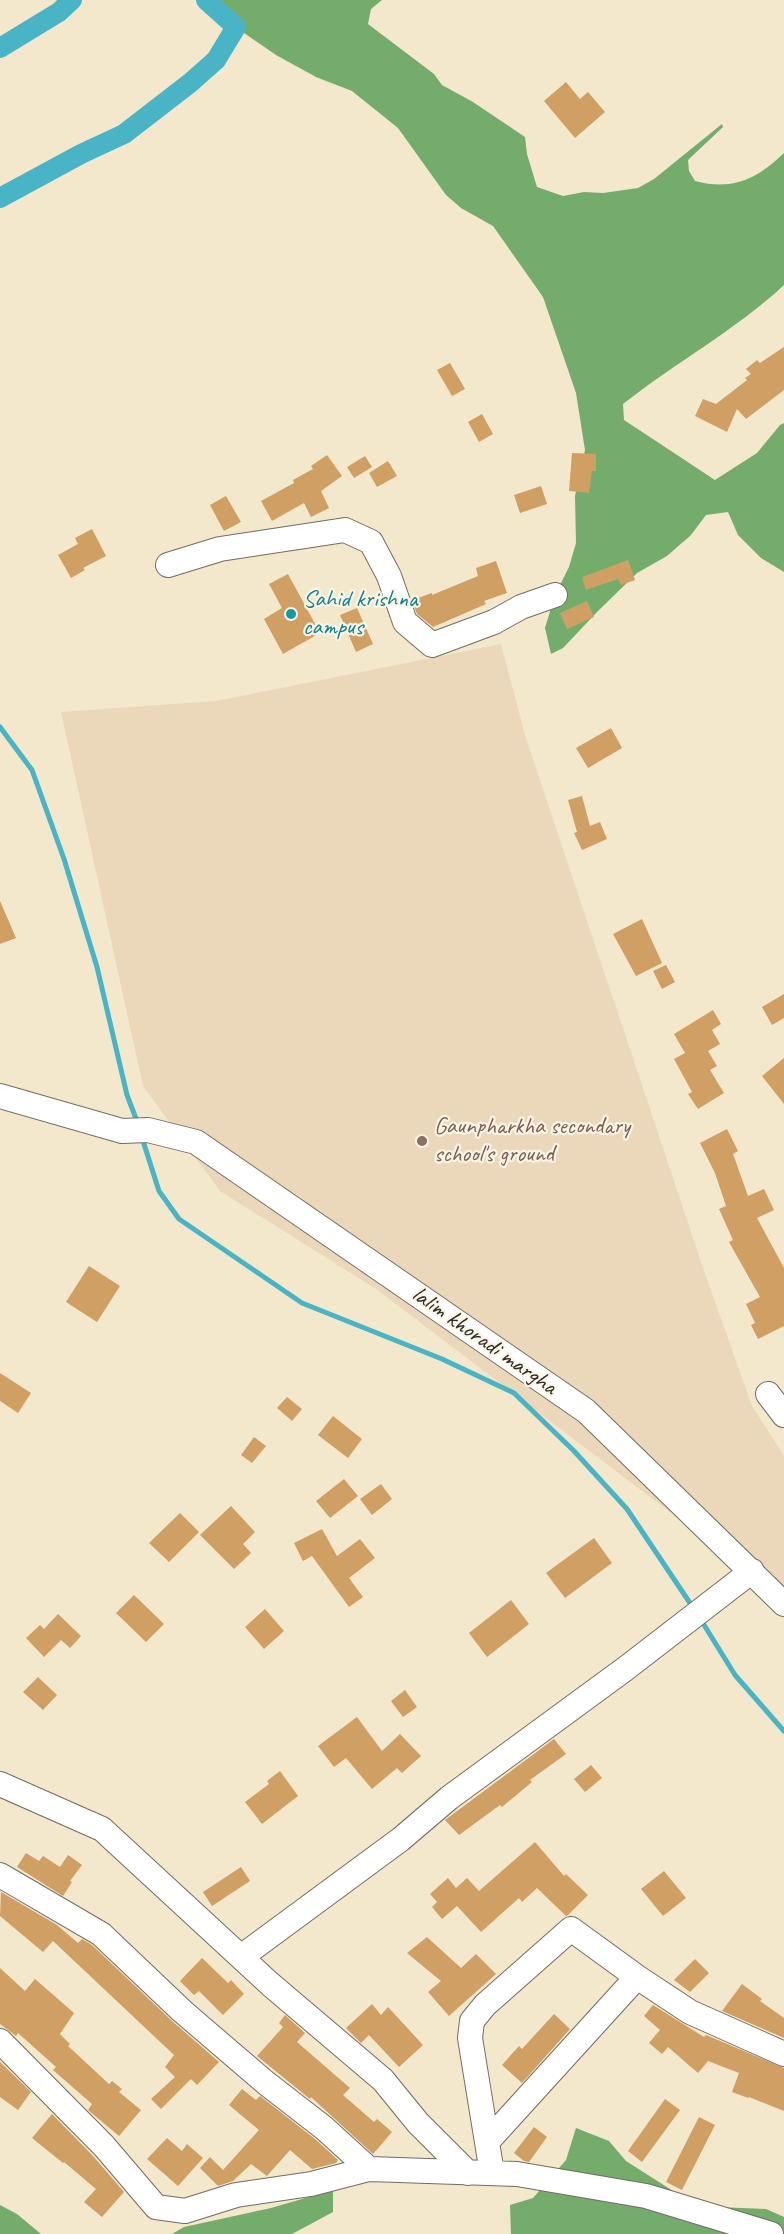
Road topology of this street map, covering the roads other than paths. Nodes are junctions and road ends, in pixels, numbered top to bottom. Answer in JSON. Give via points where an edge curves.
{"nodes":[{"id":1,"x":168,"y":565,"type":"dead end"},
{"id":2,"x":555,"y":595,"type":"dead end"},
{"id":3,"x":0,"y":1096,"type":"edge"},
{"id":4,"x":768,"y":1394,"type":"dead end"},
{"id":5,"x":784,"y":1415,"type":"edge"},
{"id":6,"x":752,"y":1571,"type":"junction"},
{"id":7,"x":784,"y":1604,"type":"edge"},
{"id":8,"x":0,"y":1784,"type":"edge"},
{"id":9,"x":0,"y":1875,"type":"edge"},
{"id":10,"x":241,"y":1957,"type":"junction"},
{"id":11,"x":637,"y":1977,"type":"junction"},
{"id":12,"x":0,"y":2041,"type":"edge"},
{"id":13,"x":784,"y":2054,"type":"edge"},
{"id":14,"x":487,"y":2142,"type":"junction"},
{"id":15,"x":369,"y":2169,"type":"junction"},
{"id":16,"x":480,"y":2173,"type":"junction"},
{"id":17,"x":771,"y":2234,"type":"edge"}],
"edges":[{"from":1,"to":2,"type":"street","via":[[220,549],[345,530],[371,542],[389,576],[405,622],[432,645]]},
{"from":3,"to":6,"type":"street","name":"lalim khoradi margha","via":[[122,1131],[148,1130],[196,1142],[586,1411]]},
{"from":4,"to":5,"type":"street"},
{"from":6,"to":7,"type":"street","name":"lalim khoradi margha"},
{"from":6,"to":10,"type":"street"},
{"from":8,"to":10,"type":"street","via":[[102,1829]]},
{"from":9,"to":15,"type":"street","via":[[101,1934],[182,2011]]},
{"from":10,"to":16,"type":"street","via":[[383,2080],[417,2123]]},
{"from":11,"to":13,"type":"street","via":[[690,2012]]},
{"from":11,"to":14,"type":"street"},
{"from":11,"to":14,"type":"street","via":[[571,1929],[485,2005],[472,2021],[470,2038]]},
{"from":12,"to":15,"type":"street","via":[[104,2146],[156,2207],[185,2211],[236,2194],[311,2184]]},
{"from":14,"to":16,"type":"street"},
{"from":15,"to":16,"type":"street"},
{"from":16,"to":17,"type":"street","via":[[517,2174],[646,2196]]}]}
